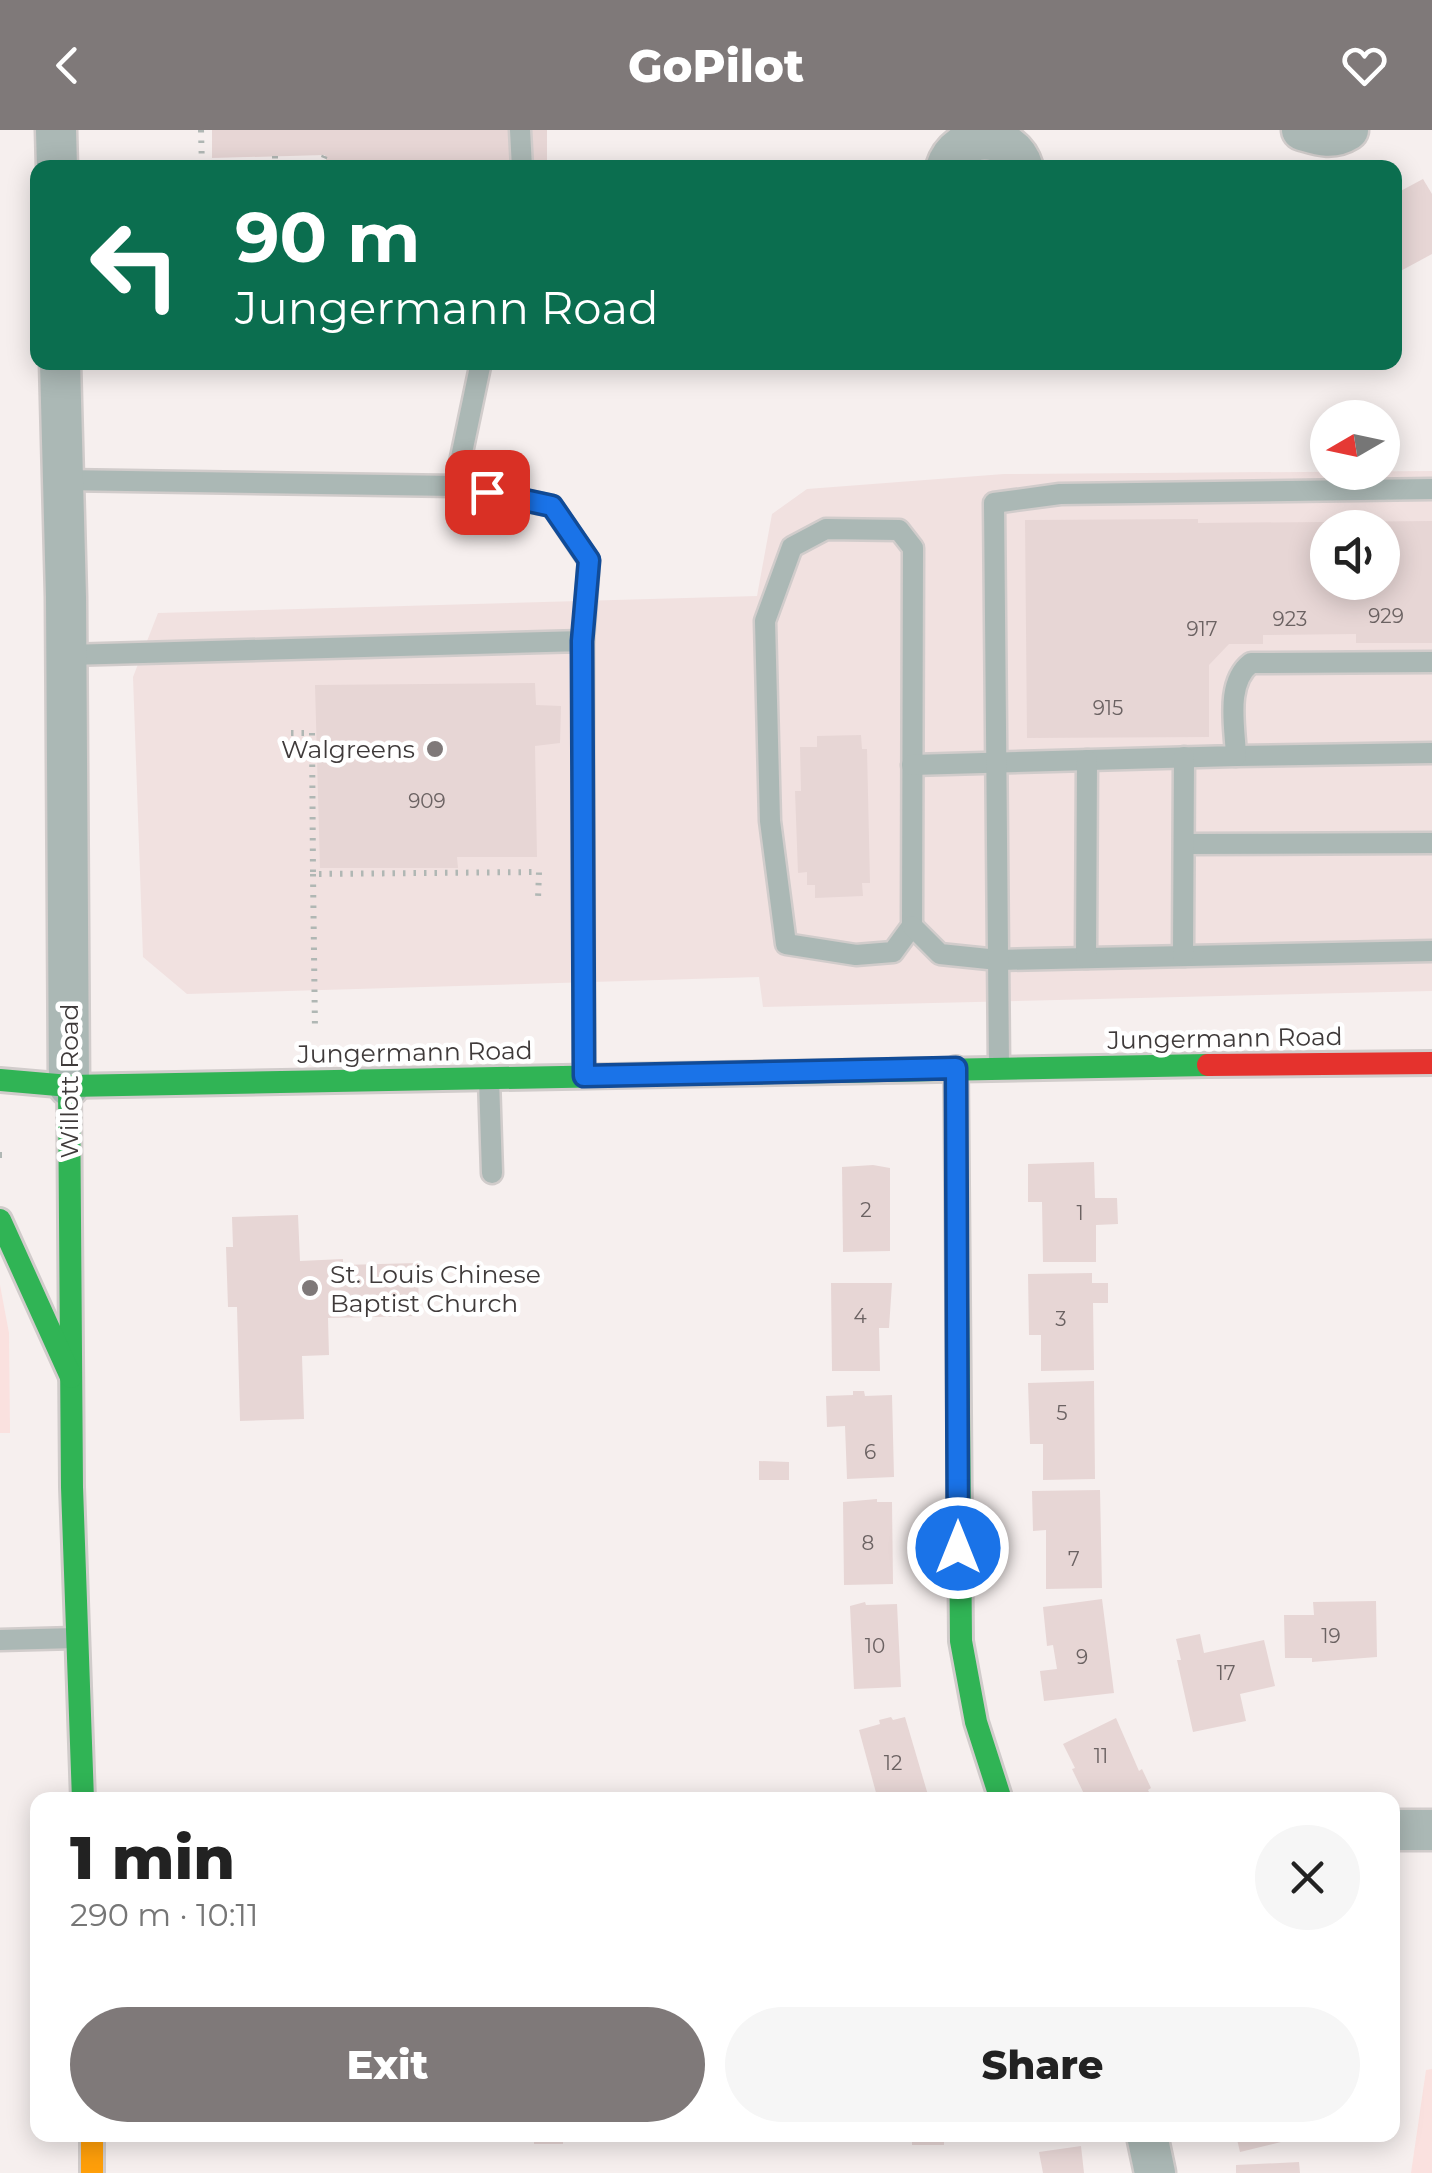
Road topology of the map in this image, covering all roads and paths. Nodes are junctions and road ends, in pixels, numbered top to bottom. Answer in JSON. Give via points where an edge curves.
{"nodes":[{"id":1,"x":56,"y":130,"type":"edge"},
{"id":2,"x":201,"y":130,"type":"edge"},
{"id":3,"x":520,"y":130,"type":"edge"},
{"id":4,"x":1302,"y":130,"type":"edge"},
{"id":5,"x":1348,"y":130,"type":"edge"},
{"id":6,"x":1023,"y":148,"type":"edge"},
{"id":7,"x":325,"y":155,"type":"dead end"},
{"id":8,"x":274,"y":156,"type":"dead end"},
{"id":9,"x":57,"y":160,"type":"edge"},
{"id":10,"x":202,"y":160,"type":"edge"},
{"id":11,"x":274,"y":160,"type":"edge"},
{"id":12,"x":323,"y":160,"type":"edge"},
{"id":13,"x":522,"y":160,"type":"edge"},
{"id":14,"x":950,"y":160,"type":"edge"},
{"id":15,"x":60,"y":370,"type":"edge"},
{"id":16,"x":479,"y":370,"type":"edge"},
{"id":17,"x":62,"y":480,"type":"junction"},
{"id":18,"x":455,"y":486,"type":"junction"},
{"id":19,"x":1432,"y":489,"type":"edge"},
{"id":20,"x":582,"y":641,"type":"junction"},
{"id":21,"x":67,"y":654,"type":"junction"},
{"id":22,"x":1432,"y":662,"type":"edge"},
{"id":23,"x":291,"y":733,"type":"dead end"},
{"id":24,"x":1432,"y":753,"type":"edge"},
{"id":25,"x":1236,"y":756,"type":"junction"},
{"id":26,"x":1184,"y":757,"type":"junction"},
{"id":27,"x":1087,"y":760,"type":"junction"},
{"id":28,"x":996,"y":763,"type":"junction"},
{"id":29,"x":912,"y":765,"type":"junction"},
{"id":30,"x":1432,"y":843,"type":"edge"},
{"id":31,"x":1185,"y":844,"type":"junction"},
{"id":32,"x":313,"y":874,"type":"junction"},
{"id":33,"x":538,"y":899,"type":"dead end"},
{"id":34,"x":912,"y":926,"type":"junction"},
{"id":35,"x":1432,"y":951,"type":"edge"},
{"id":36,"x":1183,"y":956,"type":"junction"},
{"id":37,"x":1086,"y":958,"type":"junction"},
{"id":38,"x":998,"y":960,"type":"junction"},
{"id":39,"x":315,"y":1031,"type":"dead end"},
{"id":40,"x":1432,"y":1062,"type":"edge"},
{"id":41,"x":956,"y":1068,"type":"junction"},
{"id":42,"x":999,"y":1068,"type":"junction"},
{"id":43,"x":584,"y":1076,"type":"junction"},
{"id":44,"x":489,"y":1077,"type":"junction"},
{"id":45,"x":0,"y":1080,"type":"edge"},
{"id":46,"x":70,"y":1086,"type":"junction"},
{"id":47,"x":492,"y":1173,"type":"dead end"},
{"id":48,"x":0,"y":1220,"type":"edge"},
{"id":49,"x":71,"y":1378,"type":"junction"},
{"id":50,"x":78,"y":1638,"type":"junction"},
{"id":51,"x":0,"y":1640,"type":"edge"},
{"id":52,"x":83,"y":1792,"type":"edge"},
{"id":53,"x":998,"y":1792,"type":"edge"},
{"id":54,"x":1400,"y":1830,"type":"edge"},
{"id":55,"x":1432,"y":1830,"type":"edge"},
{"id":56,"x":92,"y":2142,"type":"edge"},
{"id":57,"x":1148,"y":2142,"type":"edge"},
{"id":58,"x":92,"y":2173,"type":"edge"},
{"id":59,"x":1155,"y":2173,"type":"edge"}],
"edges":[{"from":1,"to":9,"type":"street"},
{"from":2,"to":10,"type":"path"},
{"from":3,"to":13,"type":"lane"},
{"from":4,"to":5,"type":"street","via":[[1322,136]]},
{"from":6,"to":14,"type":"street","via":[[993,136],[967,139]]},
{"from":7,"to":12,"type":"path"},
{"from":8,"to":11,"type":"path"},
{"from":15,"to":17,"type":"street","name":"Willott Road"},
{"from":16,"to":18,"type":"lane"},
{"from":17,"to":18,"type":"lane"},
{"from":17,"to":21,"type":"street","name":"Willott Road"},
{"from":18,"to":20,"type":"lane","via":[[552,506],[589,560]]},
{"from":19,"to":28,"type":"lane","via":[[1060,494],[994,503]]},
{"from":20,"to":21,"type":"lane"},
{"from":20,"to":43,"type":"lane"},
{"from":21,"to":46,"type":"street","name":"Willott Road"},
{"from":22,"to":25,"type":"lane","via":[[1251,663],[1234,696]]},
{"from":23,"to":32,"type":"path","via":[[312,733]]},
{"from":24,"to":25,"type":"lane"},
{"from":25,"to":26,"type":"lane"},
{"from":26,"to":27,"type":"lane"},
{"from":26,"to":31,"type":"lane"},
{"from":27,"to":28,"type":"lane"},
{"from":27,"to":37,"type":"lane"},
{"from":28,"to":29,"type":"lane"},
{"from":28,"to":38,"type":"lane"},
{"from":29,"to":34,"type":"lane"},
{"from":29,"to":34,"type":"lane","via":[[914,548],[899,530],[826,530],[792,547],[765,621],[770,821],[786,944],[856,955],[893,952]]},
{"from":30,"to":31,"type":"lane"},
{"from":31,"to":36,"type":"lane"},
{"from":32,"to":33,"type":"path","via":[[539,872]]},
{"from":32,"to":39,"type":"path"},
{"from":34,"to":38,"type":"lane","via":[[940,954]]},
{"from":35,"to":36,"type":"lane"},
{"from":36,"to":37,"type":"lane"},
{"from":37,"to":38,"type":"lane"},
{"from":38,"to":42,"type":"lane"},
{"from":40,"to":42,"type":"main road","name":"Jungermann Road"},
{"from":41,"to":42,"type":"main road","name":"Jungermann Road"},
{"from":41,"to":43,"type":"main road","name":"Jungermann Road"},
{"from":41,"to":53,"type":"main road","via":[[961,1641],[968,1697]]},
{"from":43,"to":44,"type":"main road","name":"Jungermann Road"},
{"from":44,"to":46,"type":"main road","name":"Jungermann Road"},
{"from":44,"to":47,"type":"lane"},
{"from":45,"to":46,"type":"main road","name":"Jungermann Road"},
{"from":46,"to":49,"type":"main road","name":"Willott Road"},
{"from":48,"to":49,"type":"main road"},
{"from":49,"to":50,"type":"main road","name":"Willott Road"},
{"from":50,"to":51,"type":"lane"},
{"from":50,"to":52,"type":"main road","name":"Willott Road"},
{"from":54,"to":55,"type":"street"},
{"from":56,"to":58,"type":"main road"},
{"from":57,"to":59,"type":"street"}]}
